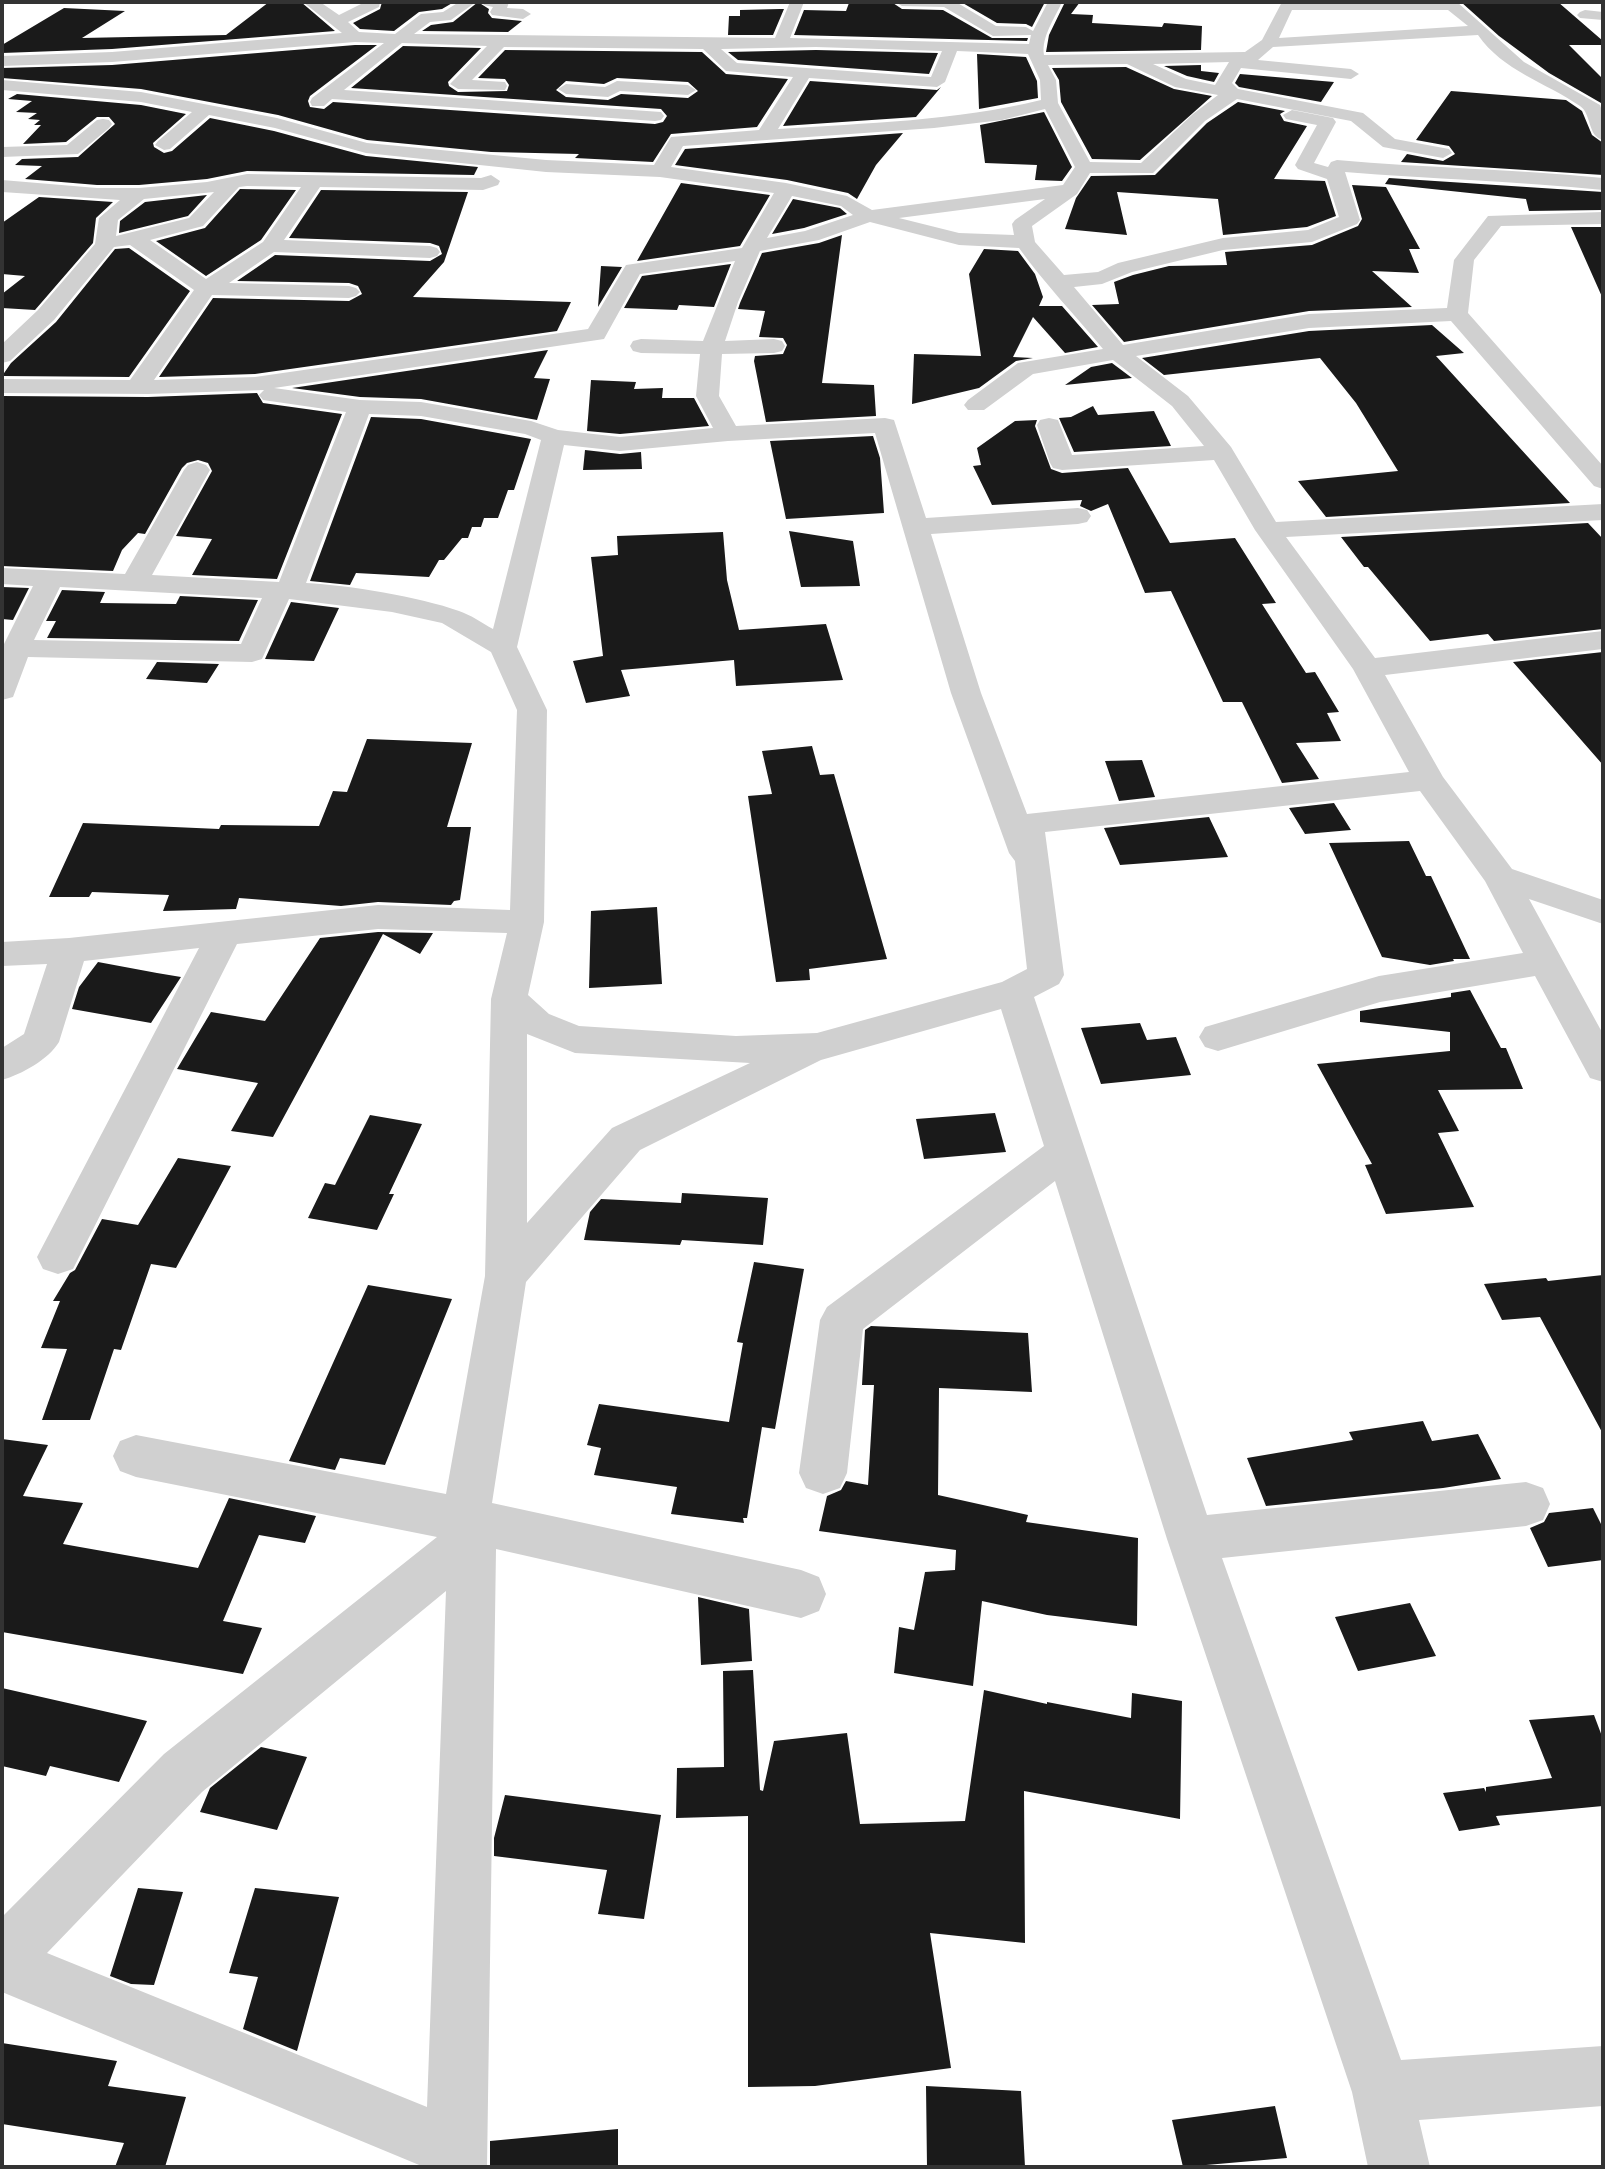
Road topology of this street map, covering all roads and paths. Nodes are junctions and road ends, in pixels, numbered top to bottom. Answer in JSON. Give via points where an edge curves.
{"nodes":[{"id":1,"x":310,"y":2,"type":"edge"},
{"id":2,"x":372,"y":2,"type":"edge"},
{"id":3,"x":469,"y":2,"type":"edge"},
{"id":4,"x":489,"y":2,"type":"edge"},
{"id":5,"x":797,"y":2,"type":"edge"},
{"id":6,"x":902,"y":2,"type":"edge"},
{"id":7,"x":1055,"y":2,"type":"edge"},
{"id":8,"x":952,"y":3,"type":"edge"},
{"id":9,"x":1288,"y":4,"type":"edge"},
{"id":10,"x":1452,"y":4,"type":"edge"},
{"id":11,"x":523,"y":14,"type":"dead end"},
{"id":12,"x":1585,"y":15,"type":"dead end"},
{"id":13,"x":1603,"y":16,"type":"edge"},
{"id":14,"x":446,"y":17,"type":"junction"},
{"id":15,"x":468,"y":19,"type":"dead end"},
{"id":16,"x":338,"y":21,"type":"junction"},
{"id":17,"x":1482,"y":30,"type":"junction"},
{"id":18,"x":1040,"y":32,"type":"junction"},
{"id":19,"x":355,"y":37,"type":"junction"},
{"id":20,"x":400,"y":39,"type":"junction"},
{"id":21,"x":500,"y":42,"type":"junction"},
{"id":22,"x":781,"y":42,"type":"junction"},
{"id":23,"x":1269,"y":43,"type":"junction"},
{"id":24,"x":706,"y":44,"type":"junction"},
{"id":25,"x":951,"y":47,"type":"junction"},
{"id":26,"x":1036,"y":54,"type":"junction"},
{"id":27,"x":1130,"y":59,"type":"junction"},
{"id":28,"x":1242,"y":60,"type":"junction"},
{"id":29,"x":2,"y":61,"type":"edge"},
{"id":30,"x":804,"y":73,"type":"junction"},
{"id":31,"x":1351,"y":74,"type":"dead end"},
{"id":32,"x":2,"y":85,"type":"edge"},
{"id":33,"x":513,"y":86,"type":"dead end"},
{"id":34,"x":553,"y":89,"type":"dead end"},
{"id":35,"x":688,"y":90,"type":"dead end"},
{"id":36,"x":329,"y":94,"type":"junction"},
{"id":37,"x":1603,"y":96,"type":"edge"},
{"id":38,"x":1580,"y":97,"type":"junction"},
{"id":39,"x":1227,"y":98,"type":"junction"},
{"id":40,"x":416,"y":100,"type":"junction"},
{"id":41,"x":1050,"y":103,"type":"junction"},
{"id":42,"x":205,"y":110,"type":"junction"},
{"id":43,"x":655,"y":116,"type":"dead end"},
{"id":44,"x":103,"y":124,"type":"dead end"},
{"id":45,"x":289,"y":125,"type":"junction"},
{"id":46,"x":1602,"y":132,"type":"edge"},
{"id":47,"x":765,"y":135,"type":"junction"},
{"id":48,"x":164,"y":145,"type":"dead end"},
{"id":49,"x":366,"y":148,"type":"junction"},
{"id":50,"x":2,"y":152,"type":"edge"},
{"id":51,"x":546,"y":166,"type":"junction"},
{"id":52,"x":1084,"y":167,"type":"junction"},
{"id":53,"x":660,"y":171,"type":"junction"},
{"id":54,"x":1335,"y":176,"type":"junction"},
{"id":55,"x":1522,"y":176,"type":"junction"},
{"id":56,"x":314,"y":182,"type":"junction"},
{"id":57,"x":233,"y":183,"type":"junction"},
{"id":58,"x":1603,"y":184,"type":"edge"},
{"id":59,"x":2,"y":186,"type":"edge"},
{"id":60,"x":786,"y":189,"type":"junction"},
{"id":61,"x":1070,"y":190,"type":"junction"},
{"id":62,"x":139,"y":194,"type":"junction"},
{"id":63,"x":868,"y":216,"type":"junction"},
{"id":64,"x":1603,"y":218,"type":"edge"},
{"id":65,"x":134,"y":237,"type":"junction"},
{"id":66,"x":1025,"y":242,"type":"junction"},
{"id":67,"x":105,"y":245,"type":"junction"},
{"id":68,"x":270,"y":246,"type":"junction"},
{"id":69,"x":751,"y":249,"type":"junction"},
{"id":70,"x":430,"y":252,"type":"dead end"},
{"id":71,"x":1059,"y":282,"type":"junction"},
{"id":72,"x":206,"y":289,"type":"junction"},
{"id":73,"x":349,"y":292,"type":"dead end"},
{"id":74,"x":1457,"y":314,"type":"junction"},
{"id":75,"x":641,"y":346,"type":"dead end"},
{"id":76,"x":774,"y":346,"type":"dead end"},
{"id":77,"x":713,"y":348,"type":"junction"},
{"id":78,"x":1119,"y":354,"type":"junction"},
{"id":79,"x":2,"y":356,"type":"edge"},
{"id":80,"x":2,"y":386,"type":"edge"},
{"id":81,"x":206,"y":386,"type":"junction"},
{"id":82,"x":137,"y":387,"type":"junction"},
{"id":83,"x":976,"y":405,"type":"dead end"},
{"id":84,"x":360,"y":407,"type":"junction"},
{"id":85,"x":1049,"y":425,"type":"dead end"},
{"id":86,"x":728,"y":434,"type":"junction"},
{"id":87,"x":554,"y":437,"type":"junction"},
{"id":88,"x":1222,"y":452,"type":"junction"},
{"id":89,"x":197,"y":470,"type":"dead end"},
{"id":90,"x":1603,"y":481,"type":"edge"},
{"id":91,"x":1603,"y":512,"type":"edge"},
{"id":92,"x":1078,"y":516,"type":"dead end"},
{"id":93,"x":915,"y":527,"type":"junction"},
{"id":94,"x":1268,"y":530,"type":"junction"},
{"id":95,"x":2,"y":576,"type":"edge"},
{"id":96,"x":51,"y":578,"type":"junction"},
{"id":97,"x":134,"y":583,"type":"junction"},
{"id":98,"x":285,"y":590,"type":"junction"},
{"id":99,"x":1603,"y":640,"type":"edge"},
{"id":100,"x":503,"y":647,"type":"junction"},
{"id":101,"x":16,"y":648,"type":"junction"},
{"id":102,"x":1367,"y":668,"type":"junction"},
{"id":103,"x":2,"y":691,"type":"edge"},
{"id":104,"x":1429,"y":780,"type":"junction"},
{"id":105,"x":1030,"y":861,"type":"junction"},
{"id":106,"x":1500,"y":877,"type":"junction"},
{"id":107,"x":1603,"y":912,"type":"edge"},
{"id":108,"x":527,"y":922,"type":"junction"},
{"id":109,"x":224,"y":934,"type":"junction"},
{"id":110,"x":69,"y":950,"type":"junction"},
{"id":111,"x":2,"y":954,"type":"edge"},
{"id":112,"x":1546,"y":962,"type":"junction"},
{"id":113,"x":1013,"y":992,"type":"junction"},
{"id":114,"x":509,"y":999,"type":"junction"},
{"id":115,"x":1219,"y":1037,"type":"dead end"},
{"id":116,"x":817,"y":1047,"type":"junction"},
{"id":117,"x":2,"y":1066,"type":"edge"},
{"id":118,"x":1603,"y":1068,"type":"edge"},
{"id":119,"x":1065,"y":1152,"type":"junction"},
{"id":120,"x":58,"y":1257,"type":"dead end"},
{"id":121,"x":506,"y":1276,"type":"junction"},
{"id":122,"x":136,"y":1456,"type":"dead end"},
{"id":123,"x":824,"y":1473,"type":"dead end"},
{"id":124,"x":1526,"y":1504,"type":"dead end"},
{"id":125,"x":469,"y":1530,"type":"junction"},
{"id":126,"x":1191,"y":1539,"type":"junction"},
{"id":127,"x":801,"y":1594,"type":"dead end"},
{"id":128,"x":2,"y":1961,"type":"edge"},
{"id":129,"x":1603,"y":2076,"type":"edge"},
{"id":130,"x":1382,"y":2092,"type":"junction"},
{"id":131,"x":457,"y":2159,"type":"edge"},
{"id":132,"x":1399,"y":2167,"type":"edge"}],
"edges":[{"from":1,"to":16,"type":"street"},
{"from":2,"to":16,"type":"street"},
{"from":3,"to":14,"type":"street"},
{"from":4,"to":11,"type":"street","via":[[503,4],[497,12]]},
{"from":5,"to":22,"type":"street"},
{"from":6,"to":8,"type":"street"},
{"from":7,"to":18,"type":"street"},
{"from":8,"to":18,"type":"street","via":[[993,31]]},
{"from":9,"to":10,"type":"street"},
{"from":9,"to":23,"type":"street"},
{"from":10,"to":17,"type":"street"},
{"from":12,"to":13,"type":"street"},
{"from":14,"to":15,"type":"street"},
{"from":14,"to":20,"type":"street","via":[[426,17]]},
{"from":16,"to":19,"type":"street"},
{"from":17,"to":23,"type":"street"},
{"from":17,"to":38,"type":"street","via":[[1518,65]]},
{"from":18,"to":26,"type":"street"},
{"from":19,"to":20,"type":"street"},
{"from":19,"to":29,"type":"street","via":[[112,58]]},
{"from":20,"to":21,"type":"street"},
{"from":20,"to":36,"type":"street"},
{"from":21,"to":24,"type":"street"},
{"from":21,"to":33,"type":"street","via":[[458,84]]},
{"from":22,"to":24,"type":"street"},
{"from":22,"to":25,"type":"street"},
{"from":23,"to":28,"type":"street"},
{"from":24,"to":30,"type":"street","via":[[732,68]]},
{"from":25,"to":26,"type":"street"},
{"from":25,"to":30,"type":"street","via":[[937,82]]},
{"from":26,"to":27,"type":"street"},
{"from":26,"to":41,"type":"street","via":[[1048,80]]},
{"from":27,"to":28,"type":"street"},
{"from":27,"to":39,"type":"street"},
{"from":28,"to":31,"type":"street"},
{"from":28,"to":39,"type":"street","via":[[1223,84]]},
{"from":30,"to":47,"type":"street"},
{"from":32,"to":42,"type":"street","via":[[141,97]]},
{"from":34,"to":35,"type":"street"},
{"from":36,"to":40,"type":"street"},
{"from":36,"to":45,"type":"street"},
{"from":37,"to":38,"type":"street"},
{"from":38,"to":46,"type":"street","via":[[1591,105]]},
{"from":39,"to":52,"type":"street","via":[[1180,132],[1177,142],[1146,169]]},
{"from":39,"to":54,"type":"street","via":[[1327,122],[1304,165]]},
{"from":39,"to":55,"type":"street","via":[[1357,117],[1389,143]]},
{"from":40,"to":43,"type":"street"},
{"from":40,"to":49,"type":"street"},
{"from":41,"to":47,"type":"street","via":[[945,122]]},
{"from":41,"to":52,"type":"street"},
{"from":42,"to":45,"type":"street"},
{"from":42,"to":48,"type":"street"},
{"from":44,"to":50,"type":"street","via":[[72,150]]},
{"from":45,"to":49,"type":"street"},
{"from":47,"to":53,"type":"street","via":[[677,141]]},
{"from":49,"to":51,"type":"street"},
{"from":51,"to":53,"type":"street"},
{"from":51,"to":56,"type":"street","via":[[483,184]]},
{"from":52,"to":61,"type":"street"},
{"from":53,"to":60,"type":"street"},
{"from":54,"to":55,"type":"street","via":[[1337,166]]},
{"from":54,"to":71,"type":"street","via":[[1350,220],[1312,236],[1223,244],[1125,267],[1102,278]]},
{"from":55,"to":58,"type":"street"},
{"from":56,"to":57,"type":"street"},
{"from":56,"to":68,"type":"street"},
{"from":57,"to":62,"type":"street"},
{"from":57,"to":65,"type":"street","via":[[196,222]]},
{"from":59,"to":62,"type":"street"},
{"from":60,"to":63,"type":"street","via":[[847,202]]},
{"from":60,"to":69,"type":"street"},
{"from":61,"to":63,"type":"street"},
{"from":61,"to":66,"type":"street","via":[[1022,224]]},
{"from":62,"to":67,"type":"street","via":[[110,218]]},
{"from":63,"to":66,"type":"street","via":[[959,239]]},
{"from":63,"to":69,"type":"street"},
{"from":64,"to":74,"type":"street","via":[[1495,220],[1464,260]]},
{"from":65,"to":67,"type":"street"},
{"from":65,"to":72,"type":"street"},
{"from":66,"to":71,"type":"street"},
{"from":67,"to":79,"type":"street","via":[[47,315]]},
{"from":68,"to":70,"type":"street"},
{"from":68,"to":72,"type":"street"},
{"from":69,"to":77,"type":"street","via":[[728,295]]},
{"from":69,"to":81,"type":"street","via":[[633,269],[596,334],[357,371]]},
{"from":71,"to":78,"type":"street"},
{"from":72,"to":73,"type":"street"},
{"from":72,"to":82,"type":"street"},
{"from":74,"to":78,"type":"street","via":[[1309,321]]},
{"from":74,"to":90,"type":"street"},
{"from":75,"to":77,"type":"street"},
{"from":76,"to":77,"type":"street"},
{"from":77,"to":86,"type":"street","via":[[706,393]]},
{"from":78,"to":83,"type":"street","via":[[1026,368]]},
{"from":78,"to":88,"type":"street","via":[[1180,401]]},
{"from":80,"to":82,"type":"street"},
{"from":81,"to":82,"type":"street"},
{"from":81,"to":84,"type":"street"},
{"from":84,"to":87,"type":"street","via":[[421,409],[531,428]]},
{"from":84,"to":98,"type":"street"},
{"from":85,"to":88,"type":"street","via":[[1062,463]]},
{"from":86,"to":87,"type":"street","via":[[620,444]]},
{"from":86,"to":93,"type":"street","via":[[885,425]]},
{"from":87,"to":100,"type":"street"},
{"from":88,"to":94,"type":"street"},
{"from":89,"to":97,"type":"street"},
{"from":91,"to":94,"type":"street"},
{"from":92,"to":93,"type":"street"},
{"from":93,"to":105,"type":"street","via":[[966,693]]},
{"from":94,"to":102,"type":"street"},
{"from":95,"to":96,"type":"street"},
{"from":96,"to":97,"type":"street"},
{"from":96,"to":101,"type":"street"},
{"from":97,"to":98,"type":"street"},
{"from":98,"to":100,"type":"street","via":[[451,617]]},
{"from":98,"to":101,"type":"street","via":[[252,653]]},
{"from":99,"to":102,"type":"street"},
{"from":100,"to":108,"type":"street","via":[[532,709]]},
{"from":101,"to":103,"type":"street"},
{"from":102,"to":104,"type":"street"},
{"from":104,"to":105,"type":"street","via":[[1027,824]]},
{"from":104,"to":106,"type":"street"},
{"from":105,"to":113,"type":"street","via":[[1046,975]]},
{"from":106,"to":107,"type":"street"},
{"from":106,"to":112,"type":"street"},
{"from":108,"to":109,"type":"street","via":[[378,917]]},
{"from":108,"to":114,"type":"street"},
{"from":109,"to":110,"type":"street"},
{"from":109,"to":120,"type":"street"},
{"from":110,"to":111,"type":"street"},
{"from":110,"to":117,"type":"street","via":[[40,1042]]},
{"from":112,"to":115,"type":"street","via":[[1379,989]]},
{"from":112,"to":118,"type":"street"},
{"from":113,"to":116,"type":"street"},
{"from":113,"to":119,"type":"street"},
{"from":114,"to":116,"type":"street","via":[[536,1024],[575,1039],[736,1050]]},
{"from":114,"to":121,"type":"street"},
{"from":116,"to":121,"type":"street","via":[[626,1139]]},
{"from":119,"to":123,"type":"street","via":[[842,1320]]},
{"from":119,"to":126,"type":"street"},
{"from":121,"to":125,"type":"street"},
{"from":122,"to":125,"type":"street"},
{"from":124,"to":126,"type":"street"},
{"from":125,"to":127,"type":"street"},
{"from":125,"to":128,"type":"street","via":[[183,1773]]},
{"from":125,"to":131,"type":"street"},
{"from":126,"to":130,"type":"street"},
{"from":128,"to":131,"type":"street"},
{"from":129,"to":130,"type":"street"},
{"from":130,"to":132,"type":"street"}]}
